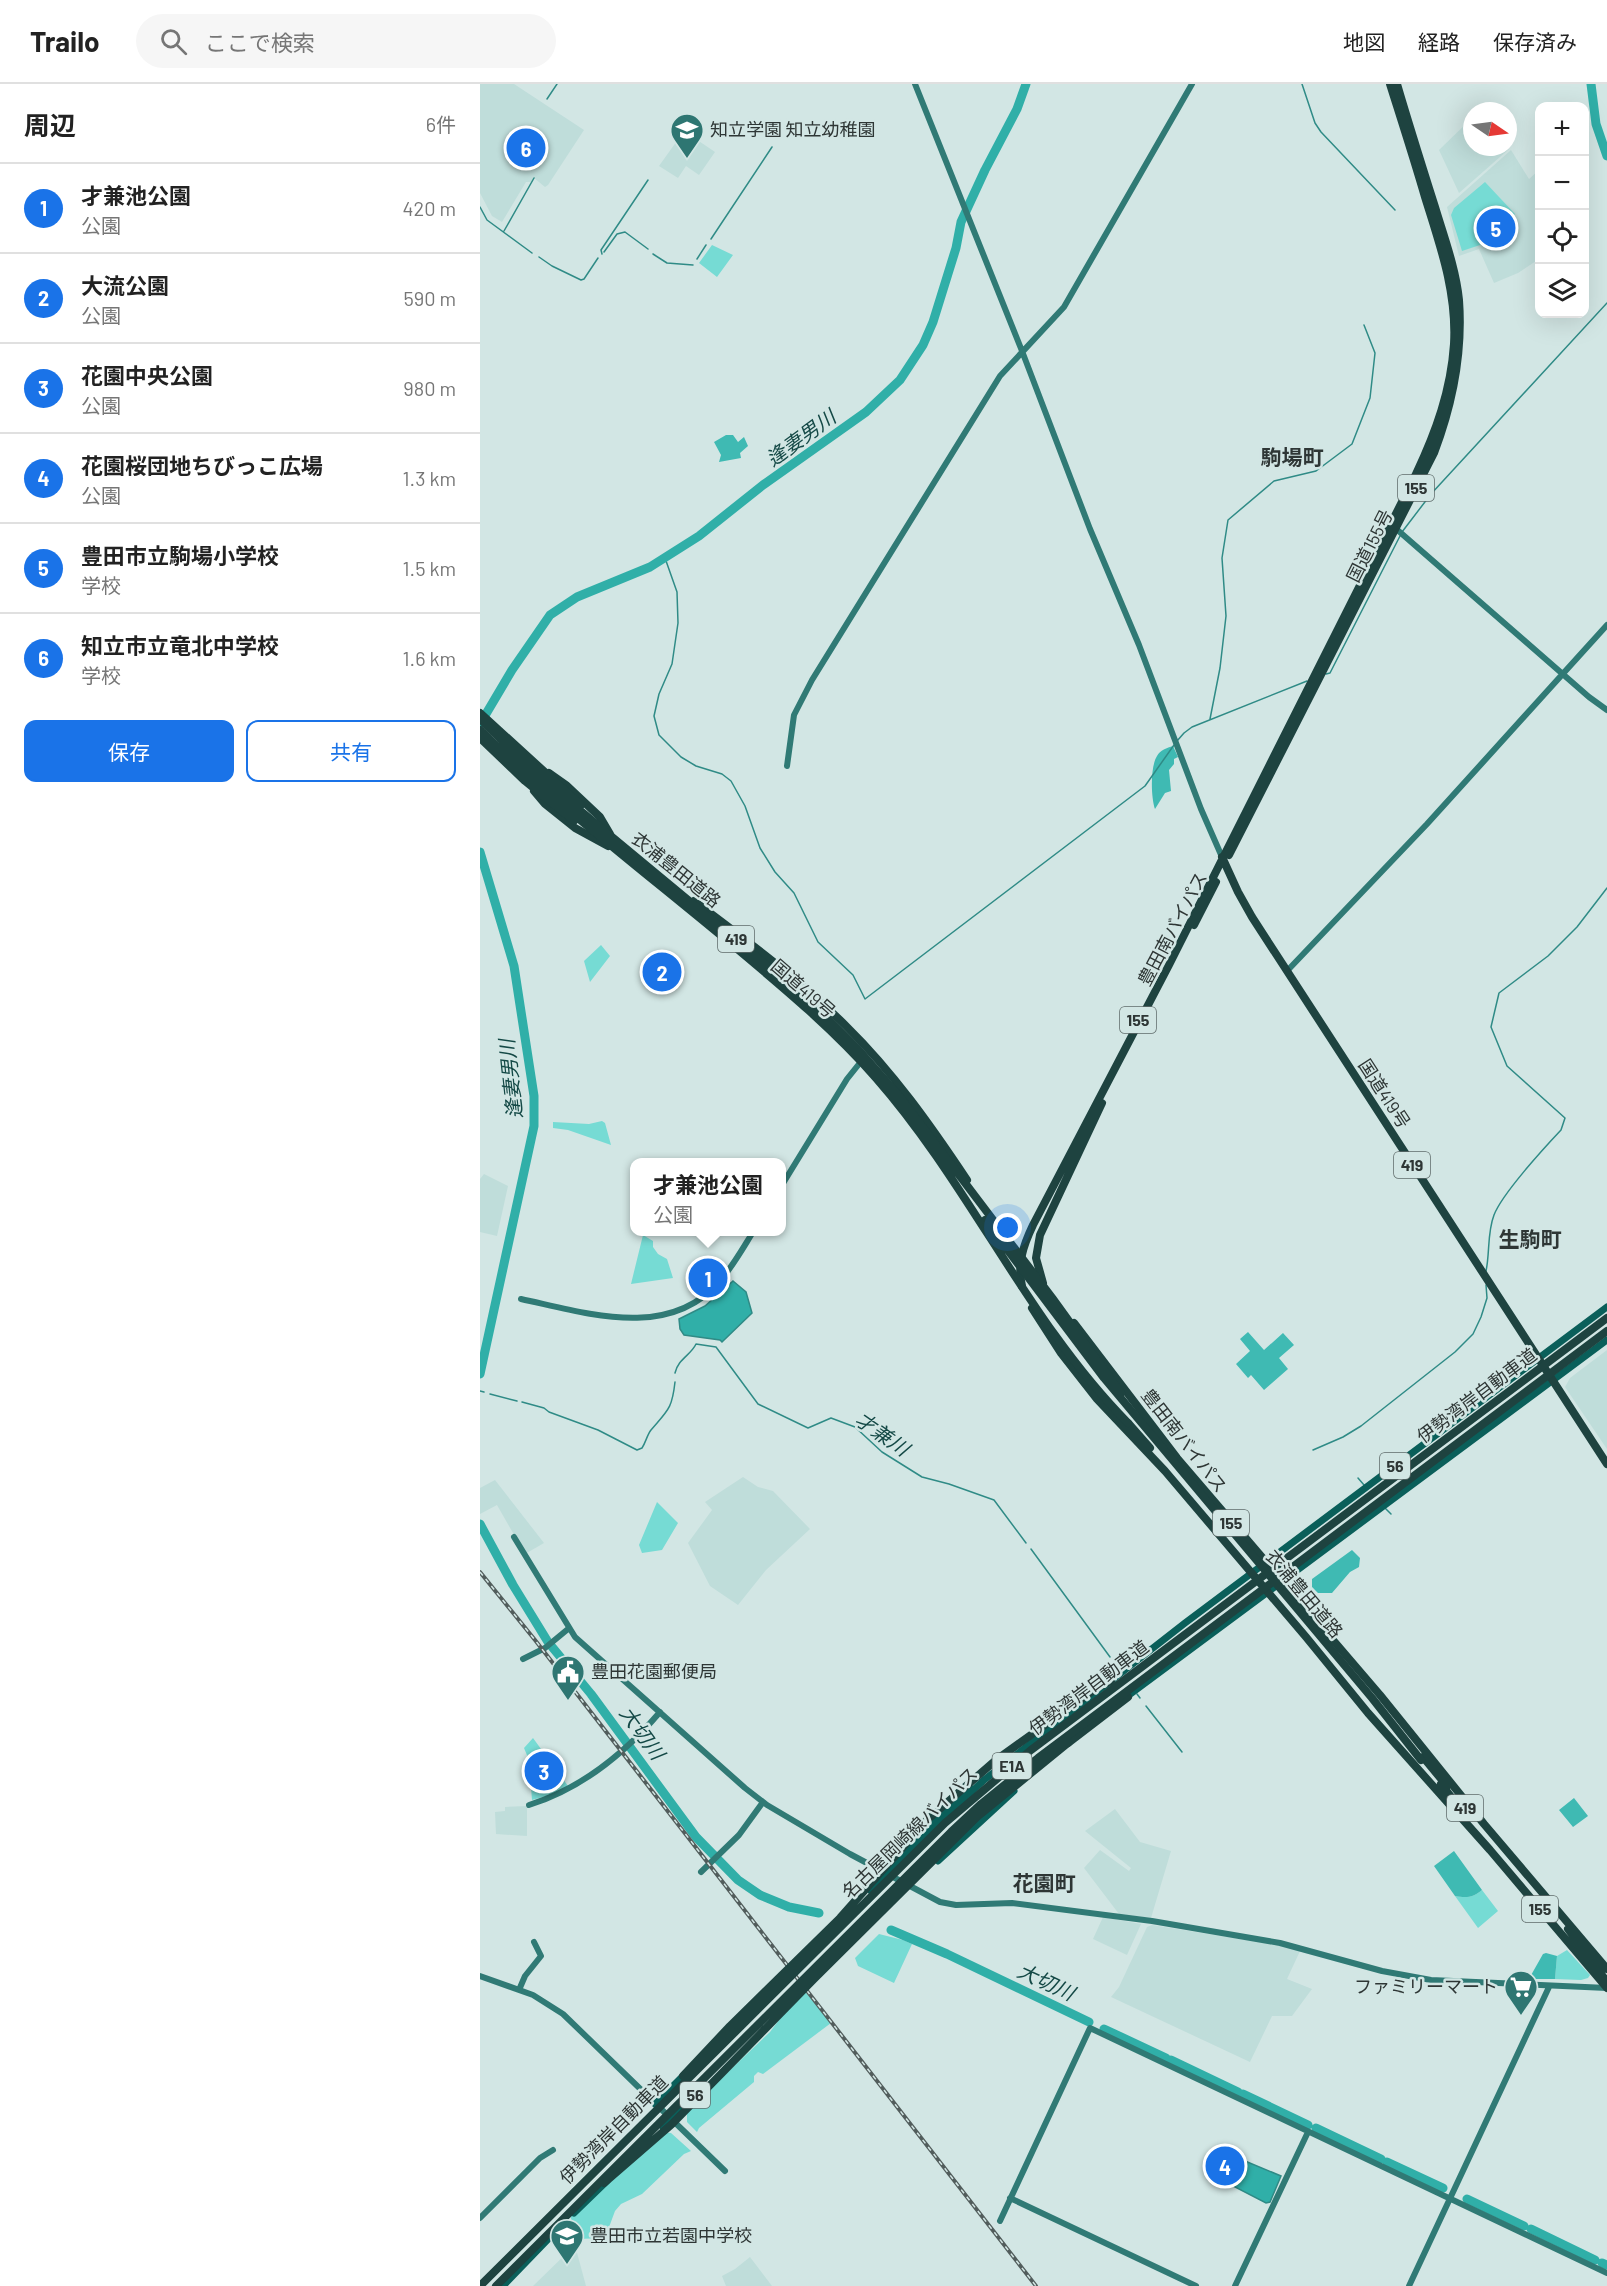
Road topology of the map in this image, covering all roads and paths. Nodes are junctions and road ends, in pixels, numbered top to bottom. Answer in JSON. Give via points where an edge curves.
{"nodes":[{"id":1,"x":915,"y":84,"type":"edge"},
{"id":2,"x":1192,"y":84,"type":"edge"},
{"id":3,"x":1390,"y":84,"type":"edge"},
{"id":4,"x":1397,"y":84,"type":"edge"},
{"id":5,"x":1022,"y":351,"type":"junction"},
{"id":6,"x":1393,"y":526,"type":"junction"},
{"id":7,"x":1607,"y":625,"type":"edge"},
{"id":8,"x":1562,"y":673,"type":"junction"},
{"id":9,"x":1607,"y":710,"type":"edge"},
{"id":10,"x":480,"y":713,"type":"edge"},
{"id":11,"x":480,"y":719,"type":"edge"},
{"id":12,"x":480,"y":725,"type":"edge"},
{"id":13,"x":480,"y":730,"type":"edge"},
{"id":14,"x":480,"y":738,"type":"edge"},
{"id":15,"x":501,"y":746,"type":"junction"},
{"id":16,"x":787,"y":766,"type":"dead end"},
{"id":17,"x":608,"y":832,"type":"junction"},
{"id":18,"x":602,"y":842,"type":"junction"},
{"id":19,"x":1223,"y":860,"type":"junction"},
{"id":20,"x":1287,"y":971,"type":"junction"},
{"id":21,"x":842,"y":1022,"type":"junction"},
{"id":22,"x":862,"y":1060,"type":"junction"},
{"id":23,"x":907,"y":1095,"type":"junction"},
{"id":24,"x":938,"y":1160,"type":"junction"},
{"id":25,"x":786,"y":1179,"type":"edge"},
{"id":26,"x":965,"y":1184,"type":"junction"},
{"id":27,"x":1029,"y":1233,"type":"junction"},
{"id":28,"x":750,"y":1236,"type":"edge"},
{"id":29,"x":1011,"y":1242,"type":"junction"},
{"id":30,"x":1023,"y":1249,"type":"junction"},
{"id":31,"x":1037,"y":1262,"type":"junction"},
{"id":32,"x":1020,"y":1266,"type":"junction"},
{"id":33,"x":521,"y":1299,"type":"dead end"},
{"id":34,"x":1607,"y":1307,"type":"edge"},
{"id":35,"x":1607,"y":1318,"type":"edge"},
{"id":36,"x":1607,"y":1331,"type":"edge"},
{"id":37,"x":1607,"y":1340,"type":"edge"},
{"id":38,"x":1537,"y":1358,"type":"junction"},
{"id":39,"x":1553,"y":1382,"type":"junction"},
{"id":40,"x":1177,"y":1458,"type":"junction"},
{"id":41,"x":1607,"y":1464,"type":"edge"},
{"id":42,"x":1181,"y":1490,"type":"junction"},
{"id":43,"x":514,"y":1537,"type":"dead end"},
{"id":44,"x":1266,"y":1563,"type":"junction"},
{"id":45,"x":1252,"y":1573,"type":"junction"},
{"id":46,"x":1282,"y":1582,"type":"junction"},
{"id":47,"x":1268,"y":1592,"type":"junction"},
{"id":48,"x":568,"y":1629,"type":"junction"},
{"id":49,"x":523,"y":1659,"type":"dead end"},
{"id":50,"x":1111,"y":1681,"type":"joint"},
{"id":51,"x":1128,"y":1697,"type":"joint"},
{"id":52,"x":660,"y":1712,"type":"junction"},
{"id":53,"x":1058,"y":1719,"type":"junction"},
{"id":54,"x":1069,"y":1740,"type":"junction"},
{"id":55,"x":1422,"y":1758,"type":"junction"},
{"id":56,"x":763,"y":1802,"type":"junction"},
{"id":57,"x":529,"y":1805,"type":"dead end"},
{"id":58,"x":1490,"y":1850,"type":"junction"},
{"id":59,"x":1511,"y":1856,"type":"junction"},
{"id":60,"x":701,"y":1872,"type":"dead end"},
{"id":61,"x":884,"y":1873,"type":"junction"},
{"id":62,"x":911,"y":1887,"type":"junction"},
{"id":63,"x":1560,"y":1914,"type":"junction"},
{"id":64,"x":534,"y":1942,"type":"dead end"},
{"id":65,"x":803,"y":1961,"type":"junction"},
{"id":66,"x":820,"y":1969,"type":"junction"},
{"id":67,"x":1607,"y":1969,"type":"edge"},
{"id":68,"x":480,"y":1976,"type":"edge"},
{"id":69,"x":1549,"y":1987,"type":"junction"},
{"id":70,"x":1605,"y":1988,"type":"edge"},
{"id":71,"x":519,"y":1990,"type":"junction"},
{"id":72,"x":658,"y":2104,"type":"junction"},
{"id":73,"x":672,"y":2121,"type":"junction"},
{"id":74,"x":1308,"y":2132,"type":"junction"},
{"id":75,"x":553,"y":2151,"type":"dead end"},
{"id":76,"x":725,"y":2171,"type":"dead end"},
{"id":77,"x":1010,"y":2198,"type":"junction"},
{"id":78,"x":1450,"y":2198,"type":"junction"},
{"id":79,"x":480,"y":2218,"type":"edge"},
{"id":80,"x":1000,"y":2222,"type":"dead end"},
{"id":81,"x":551,"y":2230,"type":"junction"},
{"id":82,"x":1607,"y":2273,"type":"edge"},
{"id":83,"x":481,"y":2283,"type":"edge"},
{"id":84,"x":496,"y":2286,"type":"edge"},
{"id":85,"x":503,"y":2286,"type":"edge"},
{"id":86,"x":1196,"y":2286,"type":"edge"},
{"id":87,"x":1235,"y":2286,"type":"edge"},
{"id":88,"x":1409,"y":2286,"type":"edge"}],
"edges":[{"from":1,"to":5,"type":"street"},
{"from":2,"to":5,"type":"street","via":[[1064,307]]},
{"from":3,"to":6,"type":"highway","name":"国道155号","number":"155","via":[[1444,254],[1454,342],[1439,423]]},
{"from":4,"to":6,"type":"highway","name":"国道155号","number":"155","via":[[1453,271],[1460,334],[1450,407],[1434,453]]},
{"from":5,"to":16,"type":"street","via":[[989,392],[812,680],[794,715]]},
{"from":5,"to":19,"type":"street"},
{"from":6,"to":8,"type":"street"},
{"from":6,"to":19,"type":"highway","name":"国道155号","number":"155"},
{"from":7,"to":8,"type":"street"},
{"from":8,"to":9,"type":"street"},
{"from":8,"to":20,"type":"street"},
{"from":10,"to":17,"type":"highway","name":"衣浦豊田道路","number":"419","bridge":true},
{"from":11,"to":26,"type":"highway","name":"衣浦豊田道路","number":"419","bridge":true,"via":[[555,789],[811,1002],[879,1072]]},
{"from":12,"to":15,"type":"highway","name":"国道419号","number":"419","bridge":true},
{"from":13,"to":24,"type":"highway","name":"衣浦豊田道路","number":"419","bridge":true,"via":[[538,785],[800,1002],[877,1079]]},
{"from":14,"to":18,"type":"highway","name":"衣浦豊田道路","number":"419","bridge":true,"via":[[525,781]]},
{"from":15,"to":17,"type":"highway","name":"国道419号","number":"419","via":[[566,785],[600,817]]},
{"from":15,"to":18,"type":"highway","name":"国道419号","number":"419","via":[[545,804],[584,834]]},
{"from":17,"to":21,"type":"highway","name":"国道419号","number":"419"},
{"from":18,"to":22,"type":"highway","name":"国道419号","number":"419","via":[[639,868]]},
{"from":19,"to":20,"type":"highway","name":"国道419号","number":"419"},
{"from":19,"to":27,"type":"highway","name":"豊田南バイパス","number":"155"},
{"from":19,"to":31,"type":"highway","name":"豊田南バイパス","number":"155","via":[[1187,939],[1123,1057],[1043,1228]]},
{"from":20,"to":38,"type":"highway","name":"国道419号","number":"419"},
{"from":21,"to":22,"type":"highway","number":"419"},
{"from":21,"to":23,"type":"highway","name":"国道419号","number":"419"},
{"from":22,"to":23,"type":"highway","number":"419"},
{"from":22,"to":25,"type":"street"},
{"from":22,"to":32,"type":"highway","name":"国道419号","number":"419","via":[[989,1238],[1012,1250]]},
{"from":23,"to":29,"type":"highway","name":"国道419号","number":"419"},
{"from":24,"to":42,"type":"highway","name":"衣浦豊田道路","number":"419","bridge":true,"via":[[1052,1329]]},
{"from":24,"to":55,"type":"highway","name":"衣浦豊田道路","number":"419","bridge":true,"via":[[1104,1378]]},
{"from":26,"to":40,"type":"highway","name":"衣浦豊田道路","number":"419","bridge":true,"via":[[1122,1393]]},
{"from":26,"to":55,"type":"highway","name":"衣浦豊田道路","number":"419","bridge":true,"via":[[1106,1377]]},
{"from":27,"to":29,"type":"highway","via":[[1022,1242]]},
{"from":27,"to":30,"type":"highway","name":"豊田南バイパス","number":"155"},
{"from":28,"to":33,"type":"street","via":[[714,1287],[695,1302],[669,1314],[621,1318]]},
{"from":29,"to":30,"type":"highway","name":"国道419号","number":"419"},
{"from":30,"to":31,"type":"highway","name":"国道419号","number":"155"},
{"from":30,"to":32,"type":"highway","name":"豊田南バイパス","number":"155"},
{"from":31,"to":40,"type":"highway","name":"豊田南バイパス","number":"155","via":[[1050,1293]]},
{"from":32,"to":42,"type":"highway","name":"豊田南バイパス","number":"155","via":[[1024,1292],[1061,1353],[1097,1399]]},
{"from":34,"to":38,"type":"main road","number":"56"},
{"from":35,"to":72,"type":"highway","name":"伊勢湾岸自動車道","number":"E1A","bridge":true,"via":[[975,1796]]},
{"from":36,"to":81,"type":"highway","name":"伊勢湾岸自動車道","number":"E1A","bridge":true,"via":[[981,1804]]},
{"from":37,"to":39,"type":"main road","number":"56"},
{"from":38,"to":39,"type":"highway","name":"国道419号","number":"419"},
{"from":38,"to":44,"type":"main road","number":"56"},
{"from":39,"to":41,"type":"highway","name":"国道419号","number":"419"},
{"from":39,"to":46,"type":"main road","number":"56"},
{"from":40,"to":44,"type":"highway","name":"豊田南バイパス","number":"155"},
{"from":42,"to":45,"type":"highway","number":"155"},
{"from":43,"to":48,"type":"street"},
{"from":44,"to":45,"type":"main road","number":"56"},
{"from":44,"to":46,"type":"highway","name":"豊田南バイパス","number":"155"},
{"from":45,"to":47,"type":"highway","number":"155"},
{"from":45,"to":50,"type":"main road","number":"56"},
{"from":46,"to":47,"type":"main road","number":"56"},
{"from":46,"to":59,"type":"highway","name":"豊田南バイパス","number":"155"},
{"from":47,"to":51,"type":"main road","number":"56"},
{"from":47,"to":58,"type":"highway","number":"155","via":[[1368,1713]]},
{"from":48,"to":49,"type":"street"},
{"from":48,"to":52,"type":"street"},
{"from":50,"to":53,"type":"highway"},
{"from":51,"to":54,"type":"highway"},
{"from":52,"to":56,"type":"street"},
{"from":52,"to":57,"type":"street","via":[[628,1745],[571,1789]]},
{"from":53,"to":61,"type":"main road","via":[[951,1804]]},
{"from":53,"to":65,"type":"main road","name":"名古屋岡崎線バイパス","number":"56","bridge":true,"via":[[951,1811]]},
{"from":53,"to":72,"type":"highway","bridge":true,"via":[[996,1760],[927,1820],[840,1918],[730,2026]]},
{"from":54,"to":62,"type":"main road"},
{"from":54,"to":66,"type":"main road","name":"名古屋岡崎線バイパス","number":"56","bridge":true,"via":[[989,1802]]},
{"from":54,"to":81,"type":"highway","bridge":true,"via":[[977,1817],[672,2124]]},
{"from":55,"to":58,"type":"highway","name":"衣浦豊田道路","number":"419"},
{"from":55,"to":59,"type":"highway","name":"衣浦豊田道路","number":"419"},
{"from":56,"to":60,"type":"street","via":[[739,1835]]},
{"from":56,"to":61,"type":"street"},
{"from":58,"to":70,"type":"highway","number":"155"},
{"from":59,"to":63,"type":"highway","name":"豊田南バイパス","number":"155"},
{"from":61,"to":62,"type":"street"},
{"from":61,"to":65,"type":"main road","bridge":true},
{"from":62,"to":66,"type":"main road","bridge":true,"via":[[826,1969]]},
{"from":62,"to":69,"type":"street","via":[[940,1902],[956,1905],[1034,1905],[1265,1940],[1411,1977]]},
{"from":63,"to":67,"type":"highway","name":"豊田南バイパス","number":"155"},
{"from":63,"to":70,"type":"highway","via":[[1576,1942],[1605,1978]]},
{"from":64,"to":71,"type":"street","via":[[541,1956]]},
{"from":65,"to":72,"type":"main road","name":"名古屋岡崎線バイパス","number":"56","bridge":true},
{"from":66,"to":73,"type":"main road","name":"名古屋岡崎線バイパス","number":"56","bridge":true},
{"from":68,"to":71,"type":"street"},
{"from":69,"to":70,"type":"street"},
{"from":69,"to":78,"type":"street"},
{"from":71,"to":72,"type":"street","via":[[569,2019]]},
{"from":72,"to":73,"type":"street"},
{"from":72,"to":83,"type":"highway","name":"伊勢湾岸自動車道","number":"E1A","bridge":true},
{"from":73,"to":76,"type":"street"},
{"from":73,"to":85,"type":"main road","name":"名古屋岡崎線バイパス","number":"56"},
{"from":74,"to":77,"type":"street","via":[[1090,2028]]},
{"from":74,"to":78,"type":"street"},
{"from":74,"to":87,"type":"street"},
{"from":75,"to":79,"type":"street","via":[[540,2158]]},
{"from":77,"to":80,"type":"street"},
{"from":77,"to":86,"type":"street"},
{"from":78,"to":82,"type":"street"},
{"from":78,"to":88,"type":"street"},
{"from":81,"to":84,"type":"highway","name":"伊勢湾岸自動車道","number":"E1A","bridge":true}]}
